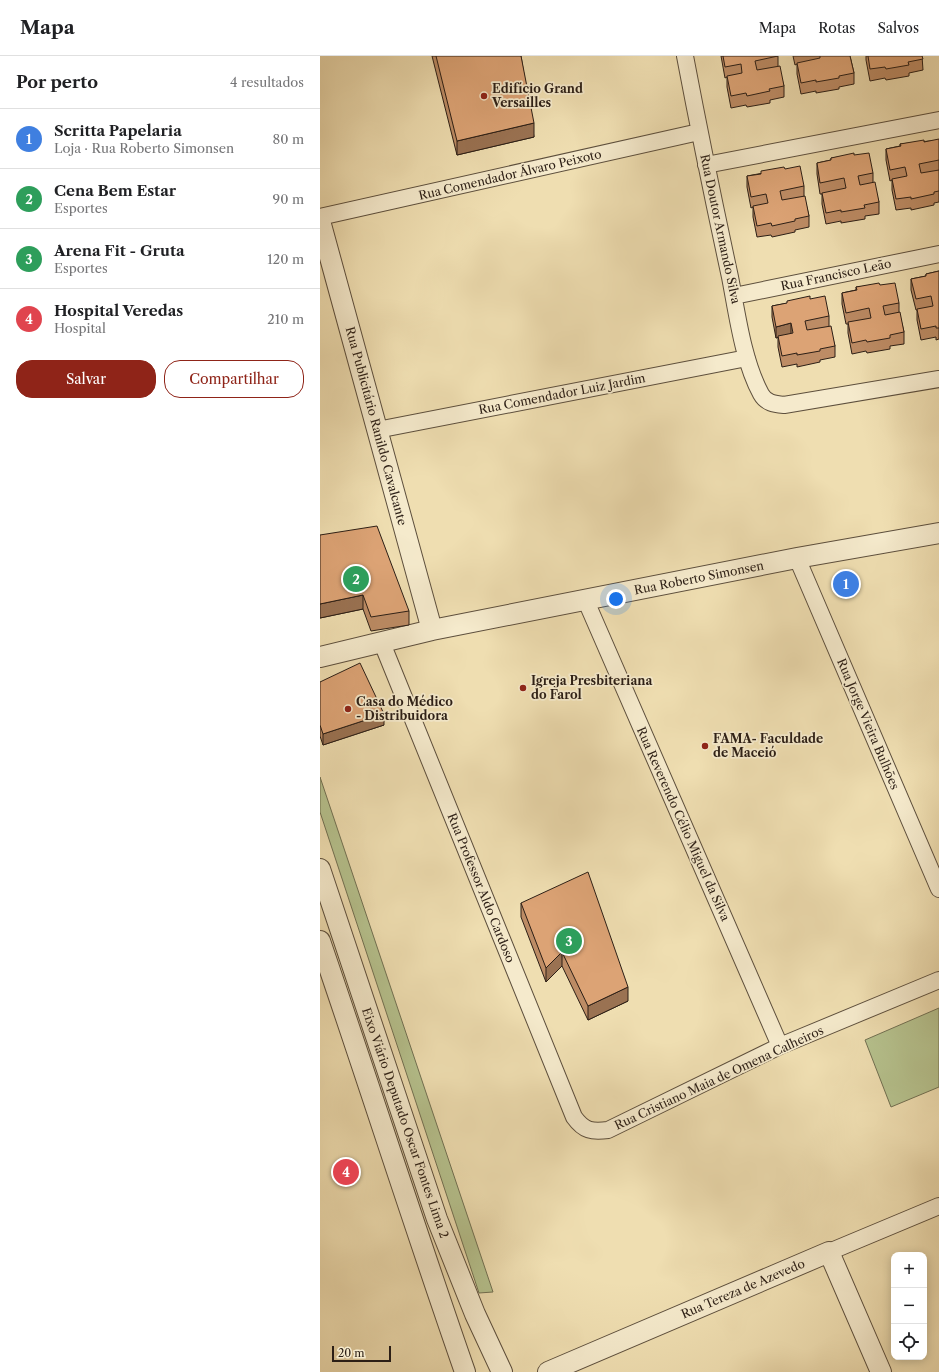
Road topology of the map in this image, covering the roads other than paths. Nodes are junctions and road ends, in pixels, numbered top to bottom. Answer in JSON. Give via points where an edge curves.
{"nodes":[{"id":1,"x":685,"y":56,"type":"edge"},
{"id":2,"x":939,"y":120,"type":"edge"},
{"id":3,"x":699,"y":132,"type":"junction"},
{"id":4,"x":706,"y":165,"type":"junction"},
{"id":5,"x":320,"y":217,"type":"edge"},
{"id":6,"x":320,"y":221,"type":"edge"},
{"id":7,"x":939,"y":254,"type":"edge"},
{"id":8,"x":734,"y":296,"type":"junction"},
{"id":9,"x":746,"y":358,"type":"junction"},
{"id":10,"x":939,"y":379,"type":"edge"},
{"id":11,"x":377,"y":430,"type":"junction"},
{"id":12,"x":939,"y":533,"type":"edge"},
{"id":13,"x":797,"y":558,"type":"junction"},
{"id":14,"x":586,"y":601,"type":"junction"},
{"id":15,"x":432,"y":630,"type":"junction"},
{"id":16,"x":382,"y":643,"type":"junction"},
{"id":17,"x":320,"y":657,"type":"edge"},
{"id":18,"x":320,"y":869,"type":"edge"},
{"id":19,"x":939,"y":889,"type":"edge"},
{"id":20,"x":320,"y":941,"type":"edge"},
{"id":21,"x":939,"y":980,"type":"edge"},
{"id":22,"x":780,"y":1046,"type":"junction"},
{"id":23,"x":586,"y":1128,"type":"joint"},
{"id":24,"x":939,"y":1206,"type":"edge"},
{"id":25,"x":829,"y":1252,"type":"junction"},
{"id":26,"x":465,"y":1372,"type":"edge"},
{"id":27,"x":502,"y":1372,"type":"edge"},
{"id":28,"x":548,"y":1372,"type":"edge"},
{"id":29,"x":881,"y":1372,"type":"edge"}],
"edges":[{"from":1,"to":3,"type":"street","name":"Rua Doutor Armando Silva"},
{"from":2,"to":4,"type":"street"},
{"from":3,"to":4,"type":"street","name":"Rua Doutor Armando Silva"},
{"from":3,"to":5,"type":"street","name":"Rua Comendador Álvaro Peixoto"},
{"from":4,"to":8,"type":"street","name":"Rua Doutor Armando Silva"},
{"from":6,"to":11,"type":"street","name":"Rua Publicitário Ranildo Cavalcante"},
{"from":7,"to":8,"type":"street","name":"Rua Francisco Leão"},
{"from":8,"to":9,"type":"street","name":"Rua Doutor Armando Silva"},
{"from":9,"to":10,"type":"street","name":"Rua Doutor Armando Silva","via":[[761,394],[773,404],[784,405]]},
{"from":9,"to":11,"type":"street","name":"Rua Comendador Luiz Jardim"},
{"from":11,"to":15,"type":"street","name":"Rua Publicitário Ranildo Cavalcante"},
{"from":12,"to":13,"type":"street","name":"Rua Roberto Simonsen"},
{"from":13,"to":14,"type":"street","name":"Rua Roberto Simonsen"},
{"from":13,"to":19,"type":"street","name":"Rua Jorge Vieira Bulhões"},
{"from":14,"to":15,"type":"street","name":"Rua Roberto Simonsen"},
{"from":14,"to":22,"type":"street","name":"Rua Reverendo Célio Miguel da Silva"},
{"from":15,"to":16,"type":"street","name":"Rua Roberto Simonsen"},
{"from":16,"to":17,"type":"street","name":"Rua Roberto Simonsen"},
{"from":16,"to":23,"type":"street","name":"Rua Professor Aldo Cardoso","via":[[574,1117]]},
{"from":18,"to":27,"type":"street","name":"Eixo Viário Deputado Oscar Fontes Lima 2","via":[[437,1219],[475,1314]]},
{"from":20,"to":26,"type":"street","name":"Eixo Viário Deputado Oscar Fontes Lima 2"},
{"from":21,"to":22,"type":"street","name":"Rua Cristiano Maia de Omena Calheiros"},
{"from":22,"to":23,"type":"street","name":"Rua Cristiano Maia de Omena Calheiros","via":[[608,1130],[596,1131]]},
{"from":24,"to":25,"type":"street","name":"Rua Tereza de Azevedo"},
{"from":25,"to":28,"type":"street","name":"Rua Tereza de Azevedo"},
{"from":25,"to":29,"type":"street"}]}
